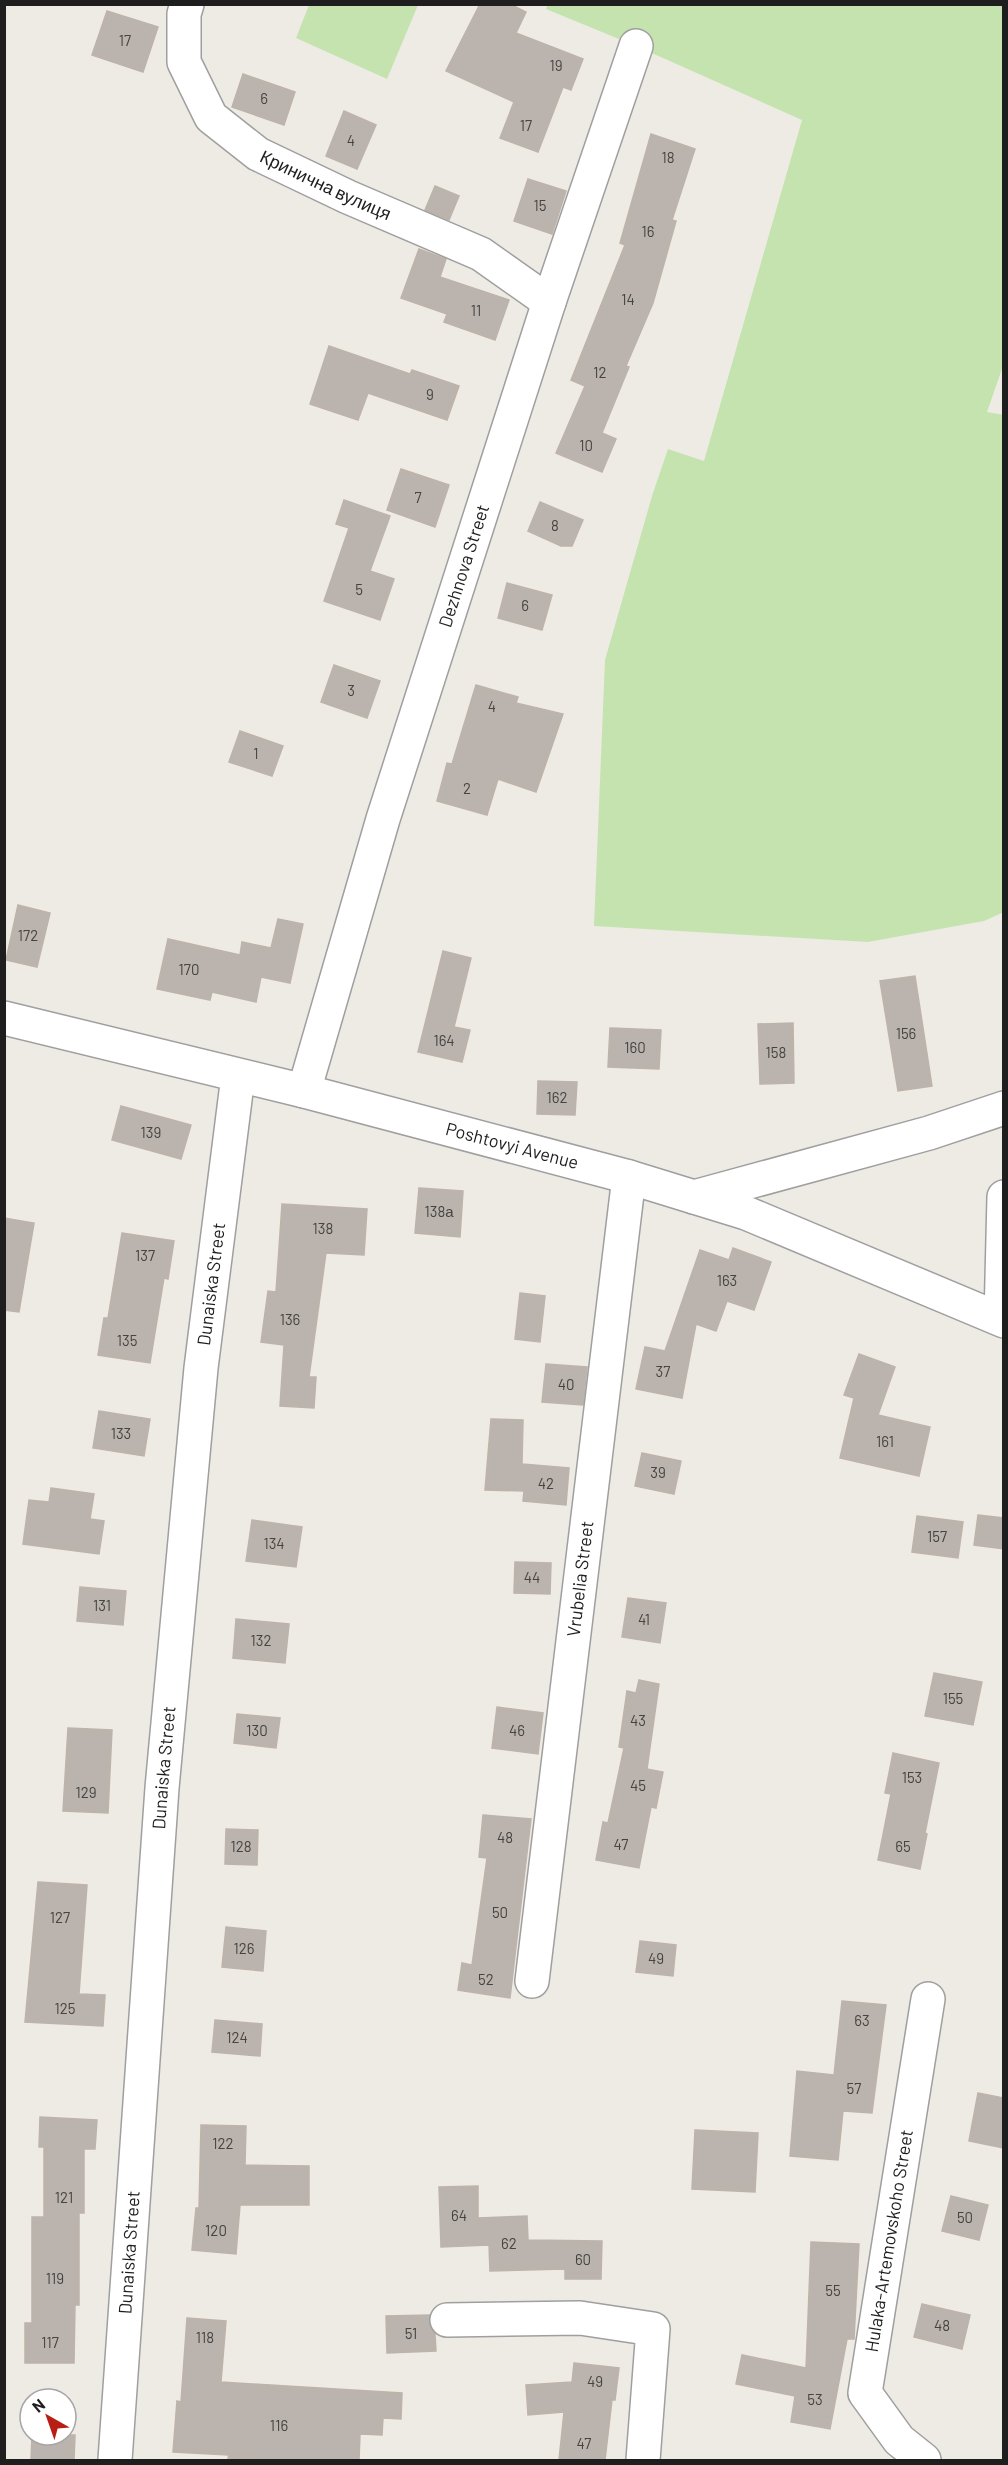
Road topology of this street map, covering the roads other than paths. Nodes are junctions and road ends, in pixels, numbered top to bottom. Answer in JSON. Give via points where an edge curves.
{"nodes":[{"id":1,"x":187,"y":4,"type":"edge"},
{"id":2,"x":636,"y":45,"type":"dead end"},
{"id":3,"x":549,"y":302,"type":"junction"},
{"id":4,"x":4,"y":1018,"type":"edge"},
{"id":5,"x":238,"y":1076,"type":"junction"},
{"id":6,"x":304,"y":1091,"type":"junction"},
{"id":7,"x":1004,"y":1108,"type":"edge"},
{"id":8,"x":629,"y":1177,"type":"junction"},
{"id":9,"x":694,"y":1197,"type":"junction"},
{"id":10,"x":1004,"y":1197,"type":"edge"},
{"id":11,"x":1002,"y":1320,"type":"edge"},
{"id":12,"x":532,"y":1981,"type":"dead end"},
{"id":13,"x":928,"y":1999,"type":"dead end"},
{"id":14,"x":447,"y":2320,"type":"dead end"},
{"id":15,"x":115,"y":2460,"type":"edge"},
{"id":16,"x":643,"y":2460,"type":"edge"},
{"id":17,"x":924,"y":2460,"type":"edge"}],
"edges":[{"from":1,"to":3,"type":"street","name":"Кринична вулиця","via":[[184,62],[211,117],[258,154],[348,198],[481,254]]},
{"from":2,"to":3,"type":"street","name":"Dezhnova Street"},
{"from":3,"to":6,"type":"street","name":"Dezhnova Street","via":[[383,819]]},
{"from":4,"to":5,"type":"street","name":"Poshtovyi Avenue"},
{"from":5,"to":6,"type":"street","name":"Poshtovyi Avenue"},
{"from":5,"to":15,"type":"street","name":"Dunaiska Street","via":[[201,1368],[162,1788]]},
{"from":6,"to":8,"type":"street","name":"Poshtovyi Avenue"},
{"from":7,"to":9,"type":"street","via":[[929,1133]]},
{"from":8,"to":9,"type":"street","name":"Poshtovyi Avenue"},
{"from":8,"to":12,"type":"street","name":"Vrubelia Street"},
{"from":9,"to":11,"type":"street","name":"Poshtovyi Avenue","via":[[746,1213]]},
{"from":10,"to":11,"type":"street"},
{"from":13,"to":17,"type":"street","name":"Hulaka-Artemovskoho Street","via":[[865,2393],[899,2440]]},
{"from":14,"to":16,"type":"street","via":[[580,2318],[653,2329]]}]}
